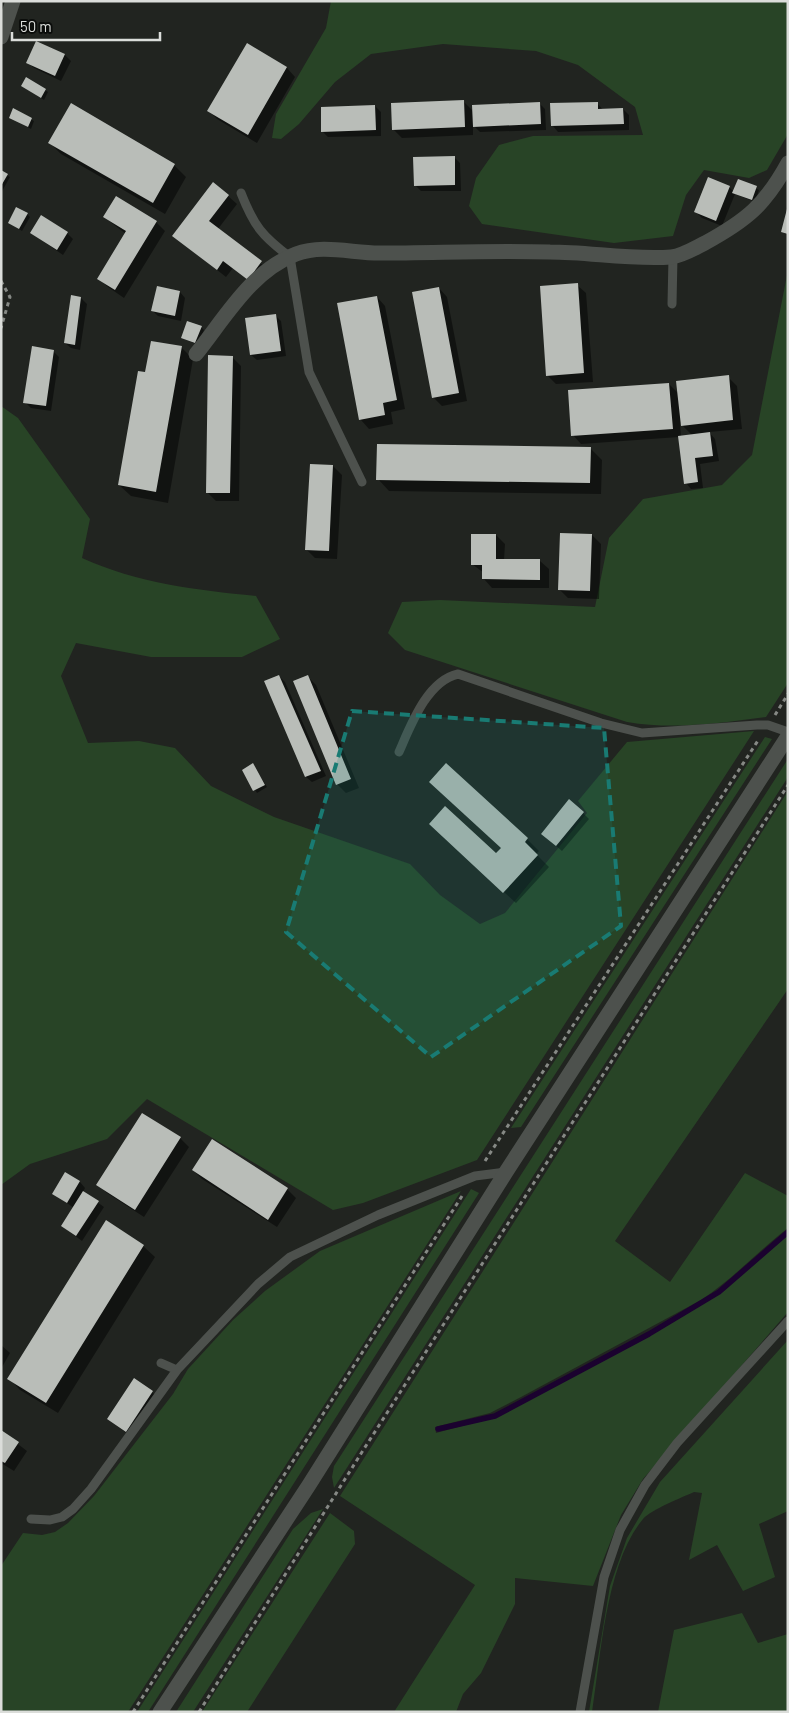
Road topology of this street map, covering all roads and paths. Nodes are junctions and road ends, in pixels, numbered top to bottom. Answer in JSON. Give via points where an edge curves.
{"nodes":[{"id":1,"x":13,"y":1,"type":"edge"},
{"id":2,"x":1,"y":37,"type":"edge"},
{"id":3,"x":788,"y":163,"type":"edge"},
{"id":4,"x":241,"y":193,"type":"dead end"},
{"id":5,"x":290,"y":257,"type":"junction"},
{"id":6,"x":673,"y":257,"type":"junction"},
{"id":7,"x":1,"y":281,"type":"edge"},
{"id":8,"x":672,"y":304,"type":"dead end"},
{"id":9,"x":1,"y":328,"type":"edge"},
{"id":10,"x":196,"y":354,"type":"dead end"},
{"id":11,"x":362,"y":482,"type":"dead end"},
{"id":12,"x":788,"y":694,"type":"edge"},
{"id":13,"x":768,"y":725,"type":"junction"},
{"id":14,"x":788,"y":732,"type":"edge"},
{"id":15,"x":788,"y":736,"type":"edge"},
{"id":16,"x":400,"y":752,"type":"dead end"},
{"id":17,"x":788,"y":785,"type":"edge"},
{"id":18,"x":506,"y":1172,"type":"junction"},
{"id":19,"x":475,"y":1176,"type":"junction"},
{"id":20,"x":788,"y":1321,"type":"edge"},
{"id":21,"x":161,"y":1363,"type":"dead end"},
{"id":22,"x":177,"y":1370,"type":"junction"},
{"id":23,"x":31,"y":1519,"type":"dead end"},
{"id":24,"x":133,"y":1712,"type":"edge"},
{"id":25,"x":160,"y":1712,"type":"edge"},
{"id":26,"x":200,"y":1712,"type":"edge"},
{"id":27,"x":580,"y":1712,"type":"edge"}],
"edges":[{"from":1,"to":2,"type":"street"},
{"from":3,"to":6,"type":"street","via":[[775,188],[753,213],[730,229]]},
{"from":4,"to":5,"type":"lane","via":[[251,218],[266,239]]},
{"from":5,"to":6,"type":"street","via":[[298,253],[334,249],[368,253],[550,252]]},
{"from":5,"to":10,"type":"street","via":[[253,282]]},
{"from":5,"to":11,"type":"lane","via":[[309,372]]},
{"from":6,"to":8,"type":"lane"},
{"from":7,"to":9,"type":"path","via":[[10,297]]},
{"from":12,"to":13,"type":"path"},
{"from":13,"to":14,"type":"lane"},
{"from":13,"to":16,"type":"lane","via":[[642,733],[601,723],[458,674],[447,676],[425,702]]},
{"from":13,"to":19,"type":"path"},
{"from":15,"to":18,"type":"street"},
{"from":17,"to":26,"type":"path"},
{"from":18,"to":19,"type":"lane"},
{"from":18,"to":25,"type":"street","via":[[309,1485]]},
{"from":19,"to":22,"type":"lane","via":[[378,1215],[290,1257],[258,1284]]},
{"from":19,"to":24,"type":"path"},
{"from":20,"to":27,"type":"lane","via":[[677,1443],[645,1485],[620,1530],[604,1577]]},
{"from":21,"to":22,"type":"lane"},
{"from":22,"to":23,"type":"lane","via":[[92,1489],[73,1509],[50,1520]]}]}
